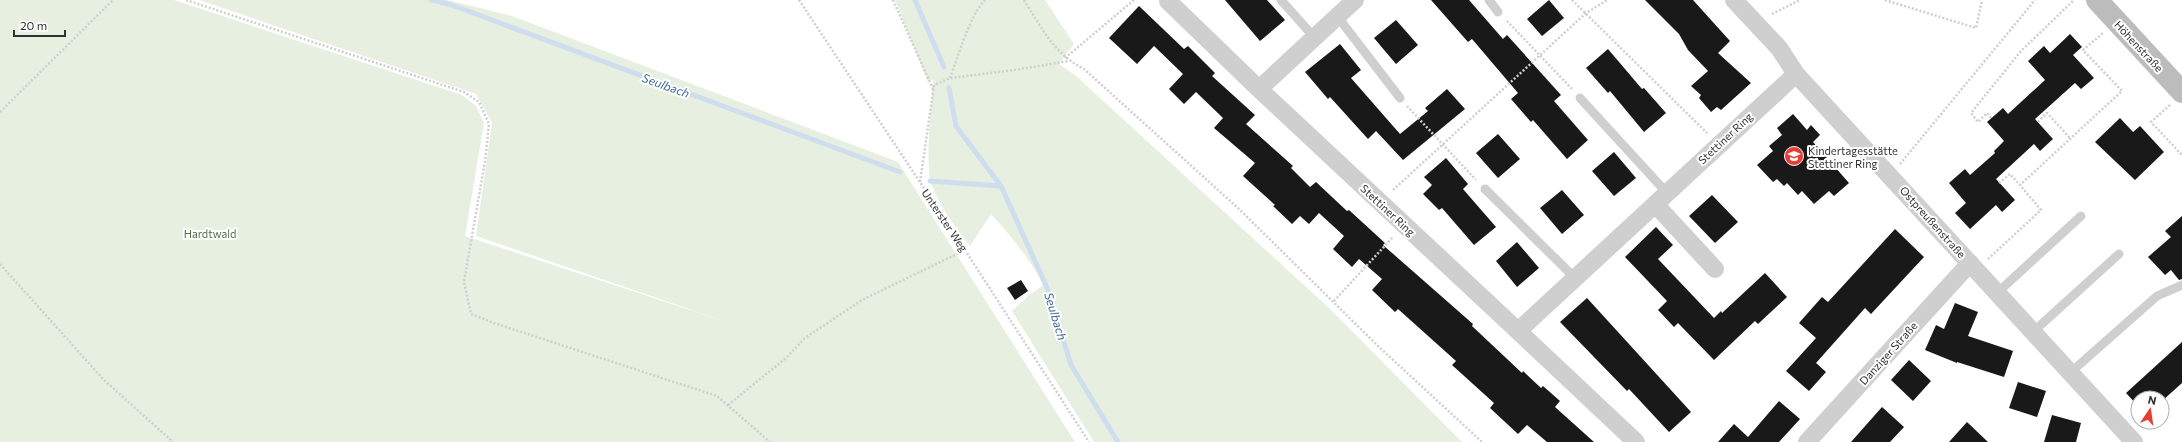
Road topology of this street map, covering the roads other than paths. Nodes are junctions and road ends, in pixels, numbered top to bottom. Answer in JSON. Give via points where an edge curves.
{"nodes":[{"id":1,"x":1281,"y":0,"type":"edge"},
{"id":2,"x":1355,"y":0,"type":"edge"},
{"id":3,"x":1489,"y":0,"type":"edge"},
{"id":4,"x":1734,"y":0,"type":"edge"},
{"id":5,"x":2098,"y":0,"type":"edge"},
{"id":6,"x":1168,"y":1,"type":"dead end"},
{"id":7,"x":1498,"y":12,"type":"road end"},
{"id":8,"x":1337,"y":16,"type":"junction"},
{"id":9,"x":1314,"y":37,"type":"junction"},
{"id":10,"x":1796,"y":74,"type":"junction"},
{"id":11,"x":1259,"y":89,"type":"junction"},
{"id":12,"x":1400,"y":98,"type":"road end"},
{"id":13,"x":1580,"y":98,"type":"road end"},
{"id":14,"x":2175,"y":99,"type":"edge"},
{"id":15,"x":1484,"y":189,"type":"road end"},
{"id":16,"x":1661,"y":199,"type":"junction"},
{"id":17,"x":2081,"y":216,"type":"dead end"},
{"id":18,"x":2119,"y":254,"type":"dead end"},
{"id":19,"x":1973,"y":267,"type":"junction"},
{"id":20,"x":1715,"y":269,"type":"dead end"},
{"id":21,"x":1575,"y":278,"type":"junction"},
{"id":22,"x":2182,"y":285,"type":"edge"},
{"id":23,"x":1997,"y":293,"type":"junction"},
{"id":24,"x":1518,"y":331,"type":"junction"},
{"id":25,"x":2033,"y":332,"type":"junction"},
{"id":26,"x":2071,"y":372,"type":"junction"},
{"id":27,"x":1636,"y":442,"type":"edge"},
{"id":28,"x":1807,"y":442,"type":"edge"},
{"id":29,"x":2134,"y":442,"type":"edge"}],
"edges":[{"from":1,"to":9,"type":"lane"},
{"from":2,"to":8,"type":"street"},
{"from":3,"to":7,"type":"lane"},
{"from":4,"to":10,"type":"street","name":"Ostpreußenstraße","via":[[1779,48]]},
{"from":5,"to":14,"type":"street","name":"Höhenstraße"},
{"from":6,"to":11,"type":"street","name":"Stettiner Ring"},
{"from":8,"to":9,"type":"street"},
{"from":8,"to":12,"type":"lane"},
{"from":9,"to":11,"type":"street"},
{"from":10,"to":16,"type":"street","name":"Stettiner Ring"},
{"from":10,"to":19,"type":"street","name":"Ostpreußenstraße"},
{"from":11,"to":24,"type":"street","name":"Stettiner Ring"},
{"from":13,"to":16,"type":"lane"},
{"from":15,"to":21,"type":"lane"},
{"from":16,"to":20,"type":"street"},
{"from":16,"to":21,"type":"street","name":"Stettiner Ring"},
{"from":17,"to":23,"type":"lane"},
{"from":18,"to":25,"type":"lane"},
{"from":19,"to":23,"type":"street","name":"Ostpreußenstraße"},
{"from":19,"to":28,"type":"street","name":"Danziger Straße"},
{"from":21,"to":24,"type":"street","name":"Stettiner Ring"},
{"from":22,"to":26,"type":"lane","via":[[2157,296]]},
{"from":23,"to":25,"type":"street","name":"Ostpreußenstraße"},
{"from":24,"to":27,"type":"street","name":"Stettiner Ring"},
{"from":25,"to":26,"type":"street","name":"Ostpreußenstraße"},
{"from":26,"to":29,"type":"street","name":"Ostpreußenstraße"}]}
